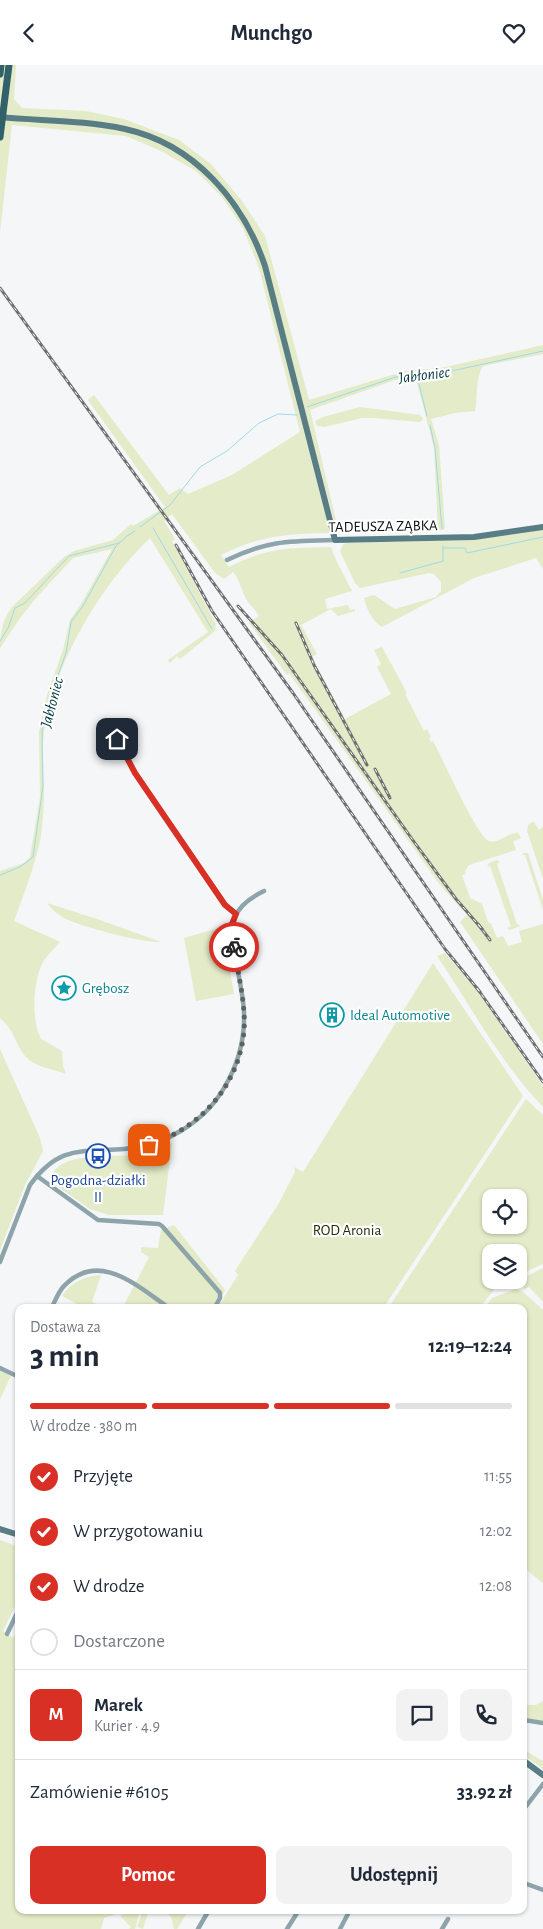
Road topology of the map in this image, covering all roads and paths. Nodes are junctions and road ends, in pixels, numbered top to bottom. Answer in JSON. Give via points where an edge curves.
{"nodes":[{"id":1,"x":1,"y":65,"type":"edge"},
{"id":2,"x":8,"y":65,"type":"edge"},
{"id":3,"x":0,"y":74,"type":"edge"},
{"id":4,"x":1,"y":117,"type":"edge"},
{"id":5,"x":0,"y":137,"type":"edge"},
{"id":6,"x":543,"y":527,"type":"edge"},
{"id":7,"x":335,"y":540,"type":"junction"},
{"id":8,"x":226,"y":561,"type":"dead end"},
{"id":9,"x":117,"y":739,"type":"dead end"},
{"id":10,"x":264,"y":891,"type":"dead end"},
{"id":11,"x":236,"y":914,"type":"junction"},
{"id":12,"x":37,"y":1175,"type":"junction"},
{"id":13,"x":0,"y":1261,"type":"edge"},
{"id":14,"x":54,"y":1304,"type":"edge"},
{"id":15,"x":164,"y":1304,"type":"edge"},
{"id":16,"x":216,"y":1304,"type":"edge"},
{"id":17,"x":0,"y":1368,"type":"edge"},
{"id":18,"x":15,"y":1376,"type":"edge"},
{"id":19,"x":0,"y":1529,"type":"edge"},
{"id":20,"x":15,"y":1532,"type":"edge"},
{"id":21,"x":15,"y":1617,"type":"edge"},
{"id":22,"x":7,"y":1634,"type":"dead end"},
{"id":23,"x":527,"y":1720,"type":"edge"},
{"id":24,"x":543,"y":1723,"type":"edge"},
{"id":25,"x":527,"y":1763,"type":"edge"},
{"id":26,"x":543,"y":1775,"type":"edge"},
{"id":27,"x":543,"y":1784,"type":"edge"},
{"id":28,"x":527,"y":1805,"type":"edge"},
{"id":29,"x":527,"y":1884,"type":"edge"},
{"id":30,"x":543,"y":1890,"type":"edge"},
{"id":31,"x":207,"y":1914,"type":"edge"},
{"id":32,"x":296,"y":1914,"type":"edge"},
{"id":33,"x":348,"y":1914,"type":"edge"},
{"id":34,"x":448,"y":1919,"type":"dead end"},
{"id":35,"x":198,"y":1929,"type":"edge"},
{"id":36,"x":287,"y":1929,"type":"edge"},
{"id":37,"x":340,"y":1929,"type":"edge"},
{"id":38,"x":442,"y":1929,"type":"edge"}],
"edges":[{"from":1,"to":3,"type":"main road"},
{"from":2,"to":4,"type":"main road"},
{"from":4,"to":5,"type":"main road"},
{"from":4,"to":7,"type":"street","via":[[95,124],[142,135],[190,159],[235,204],[253,234],[265,266]]},
{"from":6,"to":7,"type":"street","name":"TADEUSZA ZĄBKA","via":[[474,537]]},
{"from":7,"to":8,"type":"street","name":"TADEUSZA ZĄBKA","via":[[274,543]]},
{"from":9,"to":11,"type":"street","via":[[135,773],[225,905]]},
{"from":10,"to":11,"type":"street"},
{"from":11,"to":12,"type":"street","via":[[232,938],[244,1030],[231,1076],[215,1102],[182,1130],[159,1141],[124,1149],[73,1152],[54,1161]]},
{"from":12,"to":13,"type":"street"},
{"from":12,"to":16,"type":"street","via":[[98,1220],[162,1226],[220,1293]]},
{"from":14,"to":15,"type":"street","via":[[62,1288],[73,1279],[102,1271],[128,1279]]},
{"from":17,"to":18,"type":"street"},
{"from":19,"to":20,"type":"street"},
{"from":21,"to":22,"type":"street"},
{"from":23,"to":24,"type":"street"},
{"from":25,"to":26,"type":"street"},
{"from":27,"to":28,"type":"street"},
{"from":29,"to":30,"type":"street"},
{"from":31,"to":35,"type":"street"},
{"from":32,"to":36,"type":"street"},
{"from":33,"to":37,"type":"street"},
{"from":34,"to":38,"type":"street"}]}
